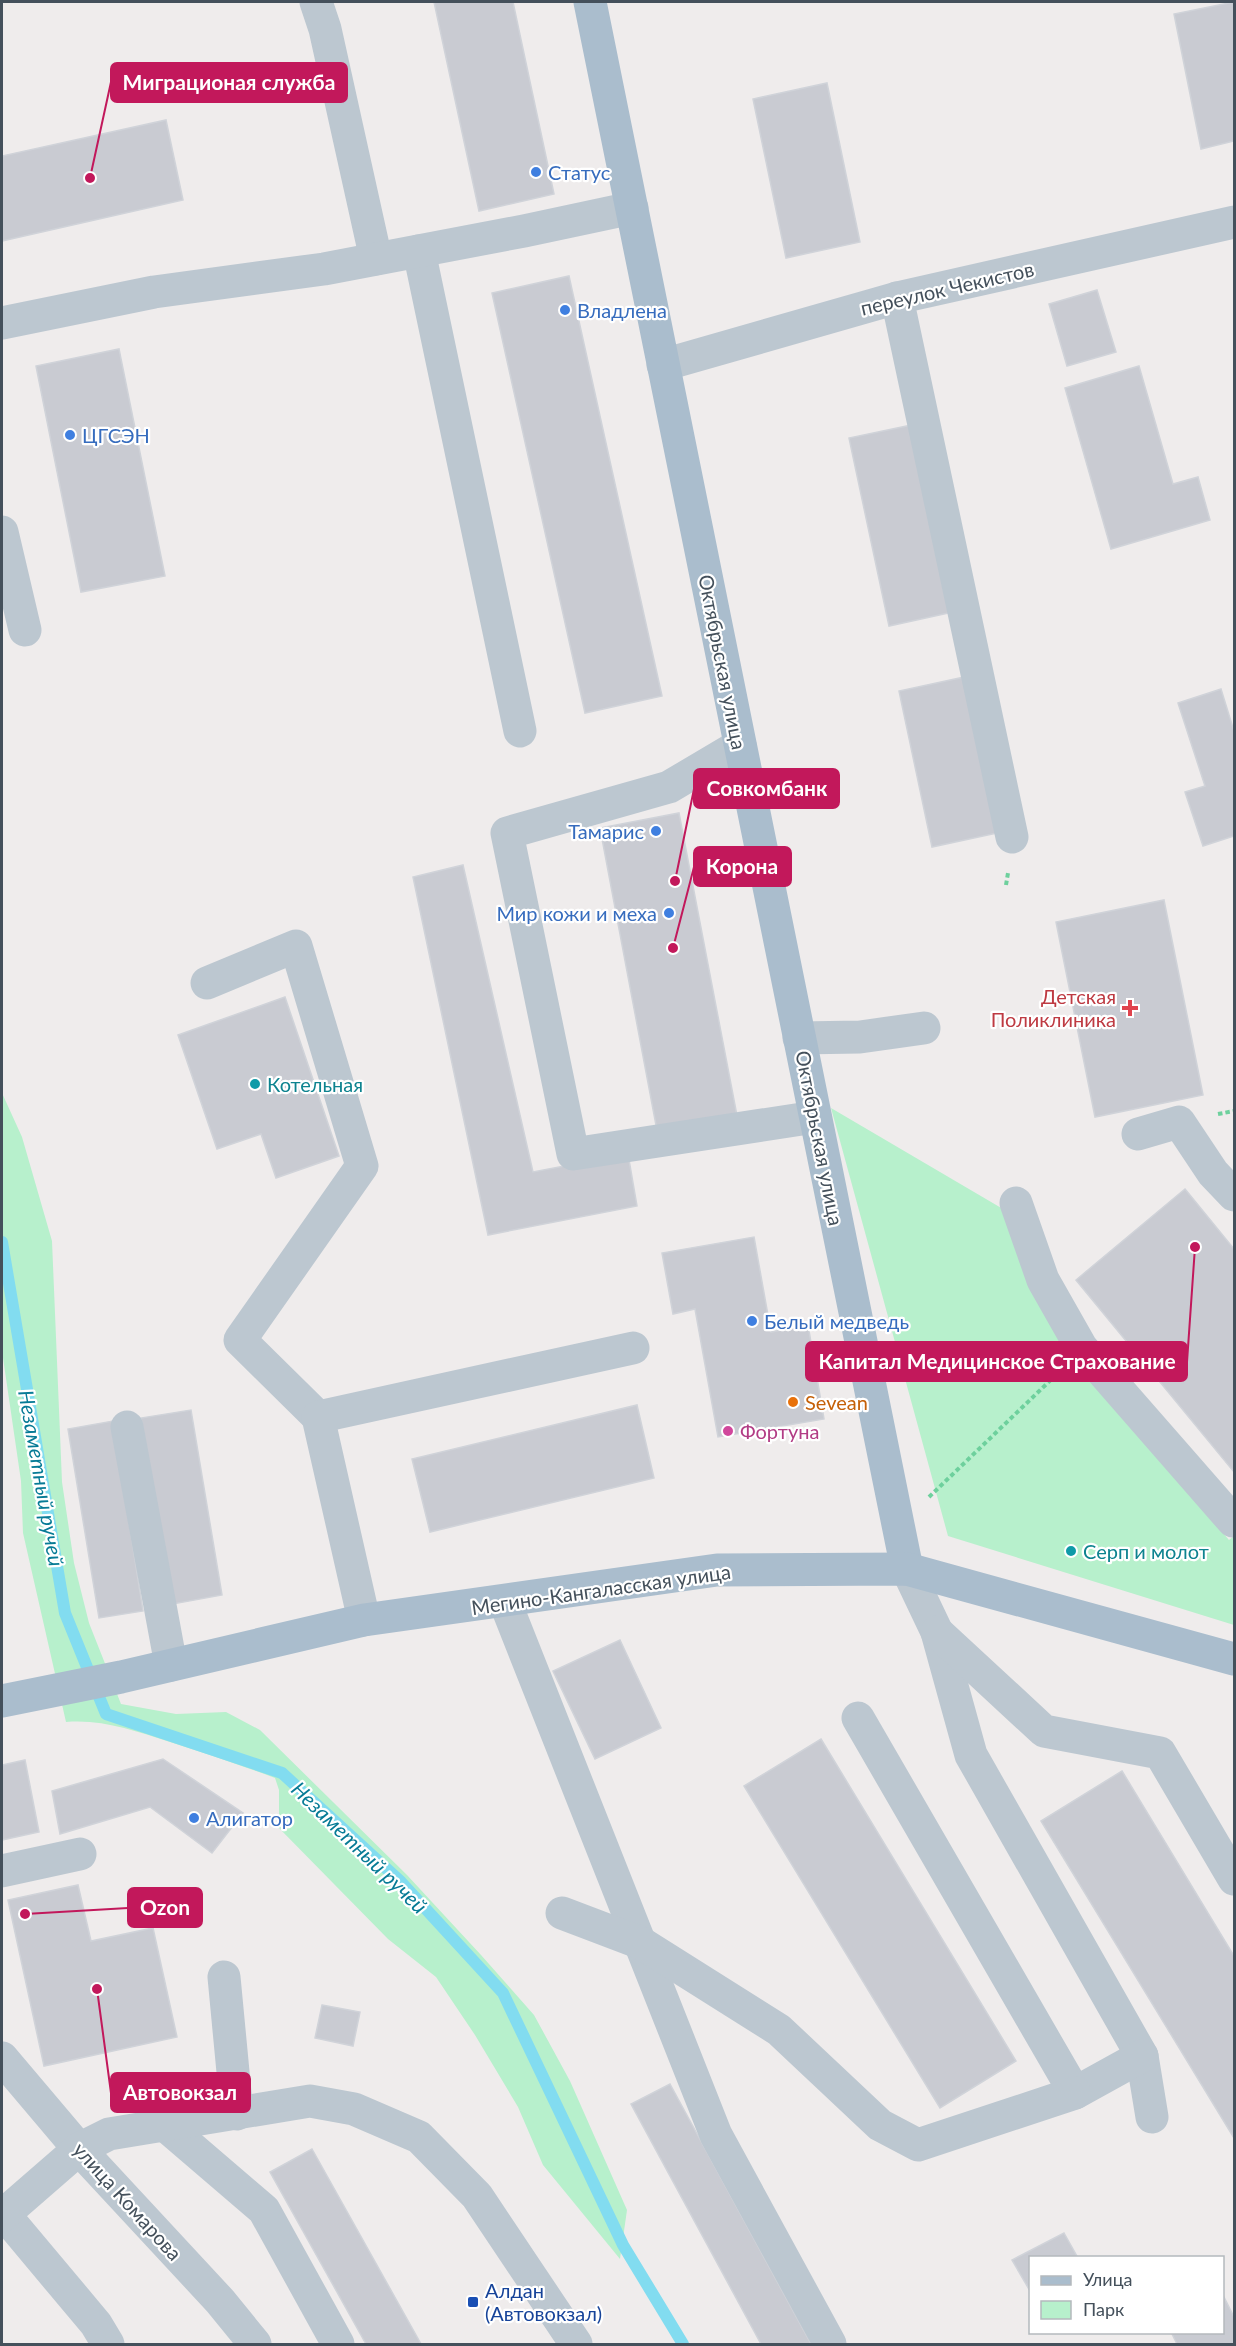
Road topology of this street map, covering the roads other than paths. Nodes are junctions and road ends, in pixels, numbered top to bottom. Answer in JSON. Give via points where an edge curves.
{"nodes":[{"id":1,"x":316,"y":2,"type":"edge"},
{"id":2,"x":590,"y":2,"type":"edge"},
{"id":3,"x":632,"y":208,"type":"junction"},
{"id":4,"x":1234,"y":222,"type":"edge"},
{"id":5,"x":419,"y":251,"type":"junction"},
{"id":6,"x":376,"y":259,"type":"junction"},
{"id":7,"x":897,"y":298,"type":"junction"},
{"id":8,"x":2,"y":323,"type":"edge"},
{"id":9,"x":663,"y":365,"type":"junction"},
{"id":10,"x":2,"y":532,"type":"edge"},
{"id":11,"x":25,"y":630,"type":"dead end"},
{"id":12,"x":520,"y":731,"type":"dead end"},
{"id":13,"x":740,"y":745,"type":"junction"},
{"id":14,"x":1012,"y":837,"type":"dead end"},
{"id":15,"x":207,"y":983,"type":"dead end"},
{"id":16,"x":924,"y":1028,"type":"dead end"},
{"id":17,"x":800,"y":1038,"type":"junction"},
{"id":18,"x":815,"y":1117,"type":"junction"},
{"id":19,"x":1138,"y":1134,"type":"dead end"},
{"id":20,"x":1234,"y":1195,"type":"edge"},
{"id":21,"x":1016,"y":1203,"type":"dead end"},
{"id":22,"x":633,"y":1348,"type":"dead end"},
{"id":23,"x":318,"y":1417,"type":"junction"},
{"id":24,"x":127,"y":1427,"type":"dead end"},
{"id":25,"x":1234,"y":1520,"type":"edge"},
{"id":26,"x":908,"y":1569,"type":"junction"},
{"id":27,"x":505,"y":1602,"type":"junction"},
{"id":28,"x":364,"y":1620,"type":"junction"},
{"id":29,"x":937,"y":1632,"type":"junction"},
{"id":30,"x":1234,"y":1659,"type":"edge"},
{"id":31,"x":171,"y":1665,"type":"junction"},
{"id":32,"x":9,"y":1699,"type":"edge"},
{"id":33,"x":858,"y":1718,"type":"dead end"},
{"id":34,"x":81,"y":1854,"type":"dead end"},
{"id":35,"x":2,"y":1871,"type":"edge"},
{"id":36,"x":1234,"y":1879,"type":"edge"},
{"id":37,"x":562,"y":1913,"type":"dead end"},
{"id":38,"x":641,"y":1942,"type":"junction"},
{"id":39,"x":224,"y":1977,"type":"dead end"},
{"id":40,"x":1142,"y":2056,"type":"junction"},
{"id":41,"x":2,"y":2058,"type":"edge"},
{"id":42,"x":1075,"y":2093,"type":"junction"},
{"id":43,"x":237,"y":2114,"type":"junction"},
{"id":44,"x":1152,"y":2116,"type":"dead end"},
{"id":45,"x":166,"y":2126,"type":"junction"},
{"id":46,"x":79,"y":2149,"type":"junction"},
{"id":47,"x":2,"y":2215,"type":"edge"},
{"id":48,"x":108,"y":2344,"type":"edge"},
{"id":49,"x":255,"y":2344,"type":"edge"},
{"id":50,"x":338,"y":2344,"type":"edge"},
{"id":51,"x":576,"y":2344,"type":"edge"},
{"id":52,"x":830,"y":2344,"type":"edge"}],
"edges":[{"from":1,"to":6,"type":"street"},
{"from":2,"to":3,"type":"main road","name":"Октябрьская улица"},
{"from":3,"to":5,"type":"street"},
{"from":3,"to":9,"type":"main road","name":"Октябрьская улица"},
{"from":4,"to":7,"type":"street","name":"переулок Чекистов"},
{"from":5,"to":6,"type":"street"},
{"from":5,"to":12,"type":"street"},
{"from":6,"to":8,"type":"street","via":[[154,292]]},
{"from":7,"to":9,"type":"street","name":"переулок Чекистов"},
{"from":7,"to":14,"type":"street"},
{"from":9,"to":13,"type":"main road","name":"Октябрьская улица"},
{"from":10,"to":11,"type":"street"},
{"from":13,"to":17,"type":"main road","name":"Октябрьская улица"},
{"from":13,"to":18,"type":"street","via":[[669,787],[507,833],[573,1154]]},
{"from":15,"to":23,"type":"street","via":[[296,946],[362,1166],[240,1340]]},
{"from":16,"to":17,"type":"street","via":[[860,1037]]},
{"from":17,"to":18,"type":"main road","name":"Октябрьская улица"},
{"from":18,"to":26,"type":"main road","name":"Октябрьская улица"},
{"from":19,"to":20,"type":"street","via":[[1179,1122]]},
{"from":21,"to":25,"type":"street","via":[[1043,1280],[1083,1350]]},
{"from":22,"to":23,"type":"street"},
{"from":23,"to":28,"type":"street"},
{"from":24,"to":31,"type":"street"},
{"from":26,"to":27,"type":"main road","name":"Мегино-Кангаласская улица","via":[[717,1570]]},
{"from":26,"to":29,"type":"street"},
{"from":26,"to":30,"type":"main road","name":"Мегино-Кангаласская улица"},
{"from":27,"to":28,"type":"main road","name":"Мегино-Кангаласская улица"},
{"from":27,"to":38,"type":"street"},
{"from":28,"to":31,"type":"main road","name":"Мегино-Кангаласская улица"},
{"from":29,"to":36,"type":"street","via":[[1044,1731],[1160,1753]]},
{"from":29,"to":40,"type":"street","via":[[971,1755]]},
{"from":31,"to":32,"type":"main road","name":"Мегино-Кангаласская улица"},
{"from":33,"to":42,"type":"street"},
{"from":34,"to":35,"type":"street"},
{"from":37,"to":38,"type":"street"},
{"from":38,"to":42,"type":"street","via":[[779,2030],[880,2125],[918,2145]]},
{"from":38,"to":52,"type":"street","via":[[716,2135]]},
{"from":39,"to":43,"type":"street"},
{"from":40,"to":42,"type":"street"},
{"from":40,"to":44,"type":"street"},
{"from":41,"to":46,"type":"street","name":"улица Комарова"},
{"from":43,"to":45,"type":"street"},
{"from":43,"to":51,"type":"street","via":[[310,2101],[354,2109],[418,2137],[477,2196]]},
{"from":45,"to":46,"type":"street","via":[[109,2134]]},
{"from":45,"to":50,"type":"street","via":[[264,2210]]},
{"from":46,"to":47,"type":"street"},
{"from":46,"to":49,"type":"street","name":"улица Комарова"},
{"from":47,"to":48,"type":"street","via":[[96,2324]]}]}
